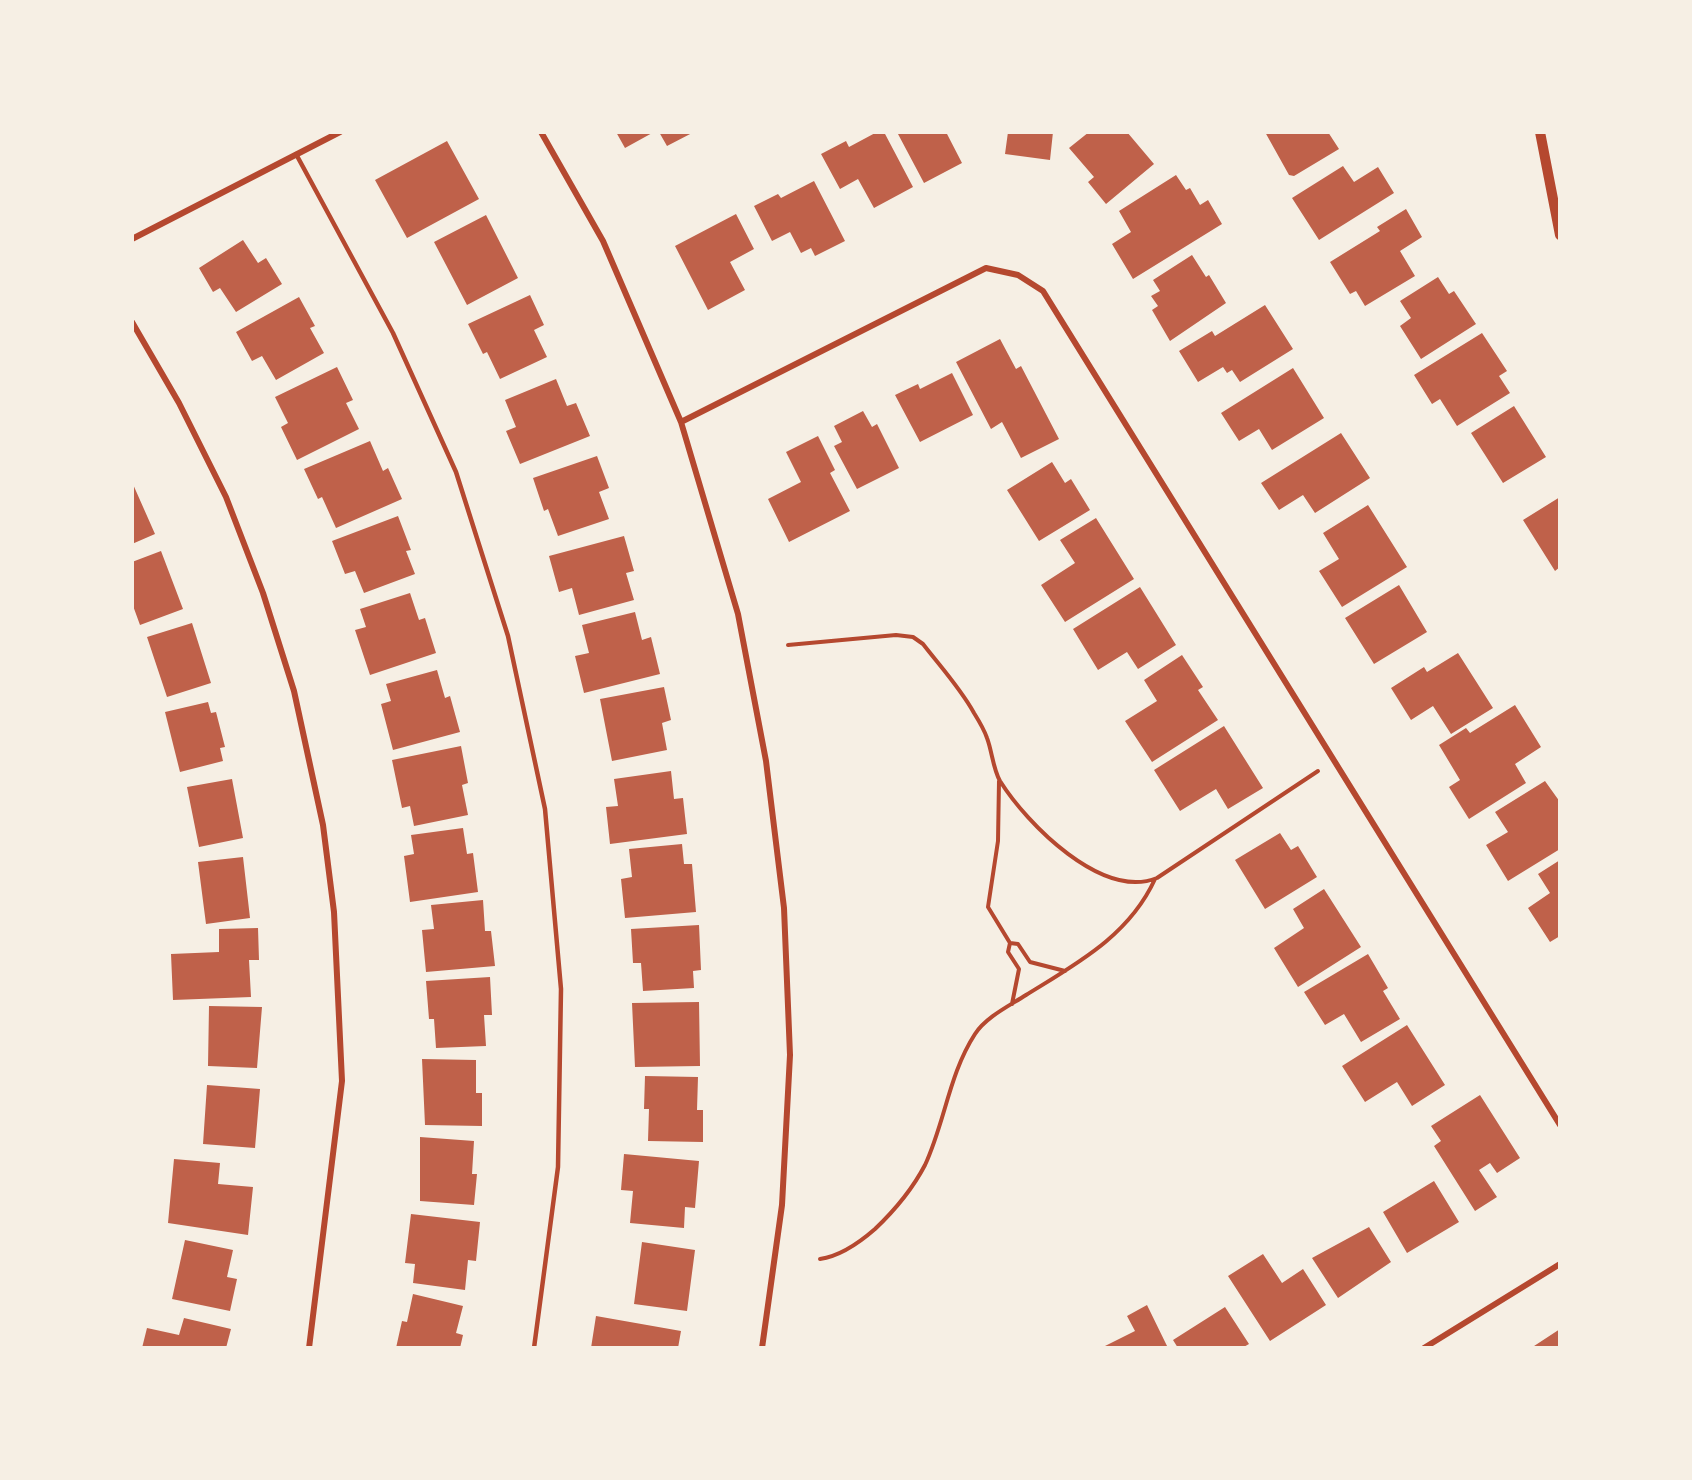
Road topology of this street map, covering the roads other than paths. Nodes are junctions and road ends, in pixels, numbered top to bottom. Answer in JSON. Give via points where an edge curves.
{"nodes":[{"id":1,"x":340,"y":132,"type":"edge"},
{"id":2,"x":541,"y":132,"type":"edge"},
{"id":3,"x":1540,"y":132,"type":"edge"},
{"id":4,"x":296,"y":154,"type":"junction"},
{"id":5,"x":1560,"y":235,"type":"edge"},
{"id":6,"x":132,"y":239,"type":"edge"},
{"id":7,"x":132,"y":322,"type":"edge"},
{"id":8,"x":681,"y":422,"type":"junction"},
{"id":9,"x":1560,"y":1125,"type":"edge"},
{"id":10,"x":1560,"y":1264,"type":"edge"},
{"id":11,"x":309,"y":1348,"type":"edge"},
{"id":12,"x":534,"y":1348,"type":"edge"},
{"id":13,"x":762,"y":1348,"type":"edge"},
{"id":14,"x":1424,"y":1348,"type":"edge"}],
"edges":[{"from":1,"to":4,"type":"street"},
{"from":2,"to":8,"type":"street","via":[[603,241]]},
{"from":3,"to":5,"type":"street"},
{"from":4,"to":6,"type":"street"},
{"from":4,"to":12,"type":"lane","via":[[393,333],[456,472],[508,636],[545,809],[561,988],[558,1167]]},
{"from":7,"to":11,"type":"street","via":[[179,403],[226,497],[263,594],[294,691],[323,825],[334,912],[342,1081]]},
{"from":8,"to":9,"type":"street","via":[[986,268],[1018,275],[1043,291]]},
{"from":8,"to":13,"type":"street","via":[[738,614],[766,761],[784,908],[790,1055],[782,1205]]},
{"from":10,"to":14,"type":"street"}]}
